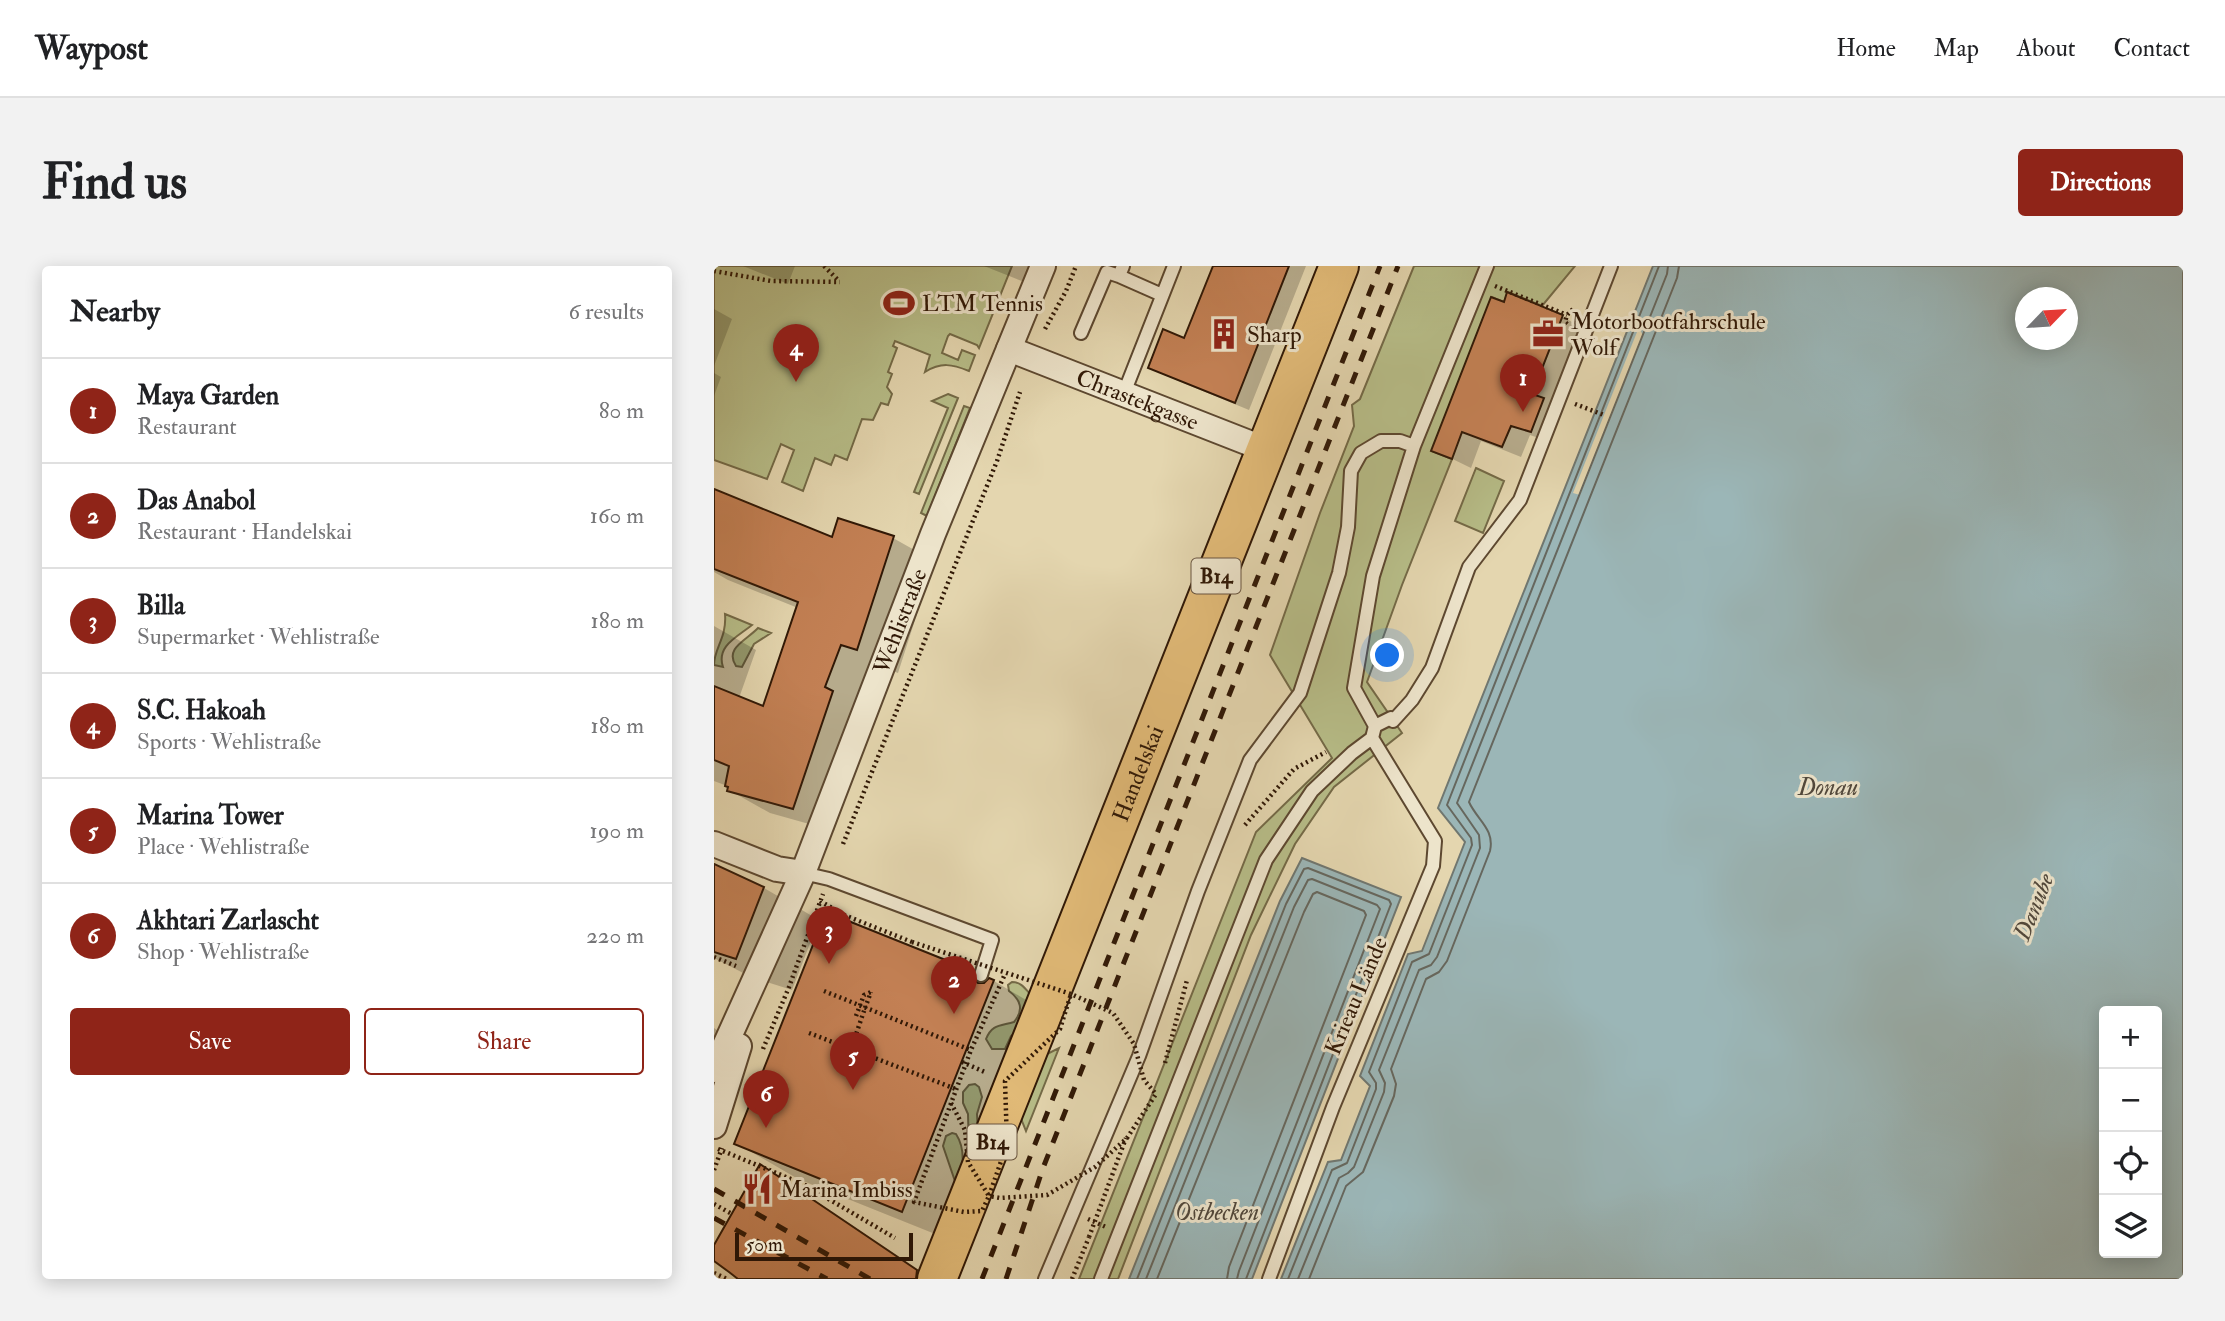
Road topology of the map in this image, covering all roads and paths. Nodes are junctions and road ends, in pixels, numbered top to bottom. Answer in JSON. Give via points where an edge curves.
{"nodes":[{"id":1,"x":824,"y":266,"type":"edge"},
{"id":2,"x":1042,"y":266,"type":"edge"},
{"id":3,"x":1076,"y":266,"type":"edge"},
{"id":4,"x":1174,"y":266,"type":"edge"},
{"id":5,"x":1339,"y":266,"type":"edge"},
{"id":6,"x":1487,"y":266,"type":"edge"},
{"id":7,"x":1611,"y":266,"type":"edge"},
{"id":8,"x":714,"y":271,"type":"edge"},
{"id":9,"x":1121,"y":271,"type":"edge"},
{"id":10,"x":1481,"y":280,"type":"junction"},
{"id":11,"x":1163,"y":295,"type":"junction"},
{"id":12,"x":1565,"y":322,"type":"dead end"},
{"id":13,"x":1081,"y":333,"type":"dead end"},
{"id":14,"x":1041,"y":339,"type":"dead end"},
{"id":15,"x":1009,"y":349,"type":"junction"},
{"id":16,"x":1023,"y":383,"type":"dead end"},
{"id":17,"x":1124,"y":393,"type":"junction"},
{"id":18,"x":1559,"y":398,"type":"junction"},
{"id":19,"x":1604,"y":415,"type":"dead end"},
{"id":20,"x":1414,"y":446,"type":"junction"},
{"id":21,"x":1267,"y":450,"type":"junction"},
{"id":22,"x":1373,"y":732,"type":"junction"},
{"id":23,"x":1294,"y":769,"type":"dead end"},
{"id":24,"x":1243,"y":828,"type":"dead end"},
{"id":25,"x":714,"y":844,"type":"edge"},
{"id":26,"x":838,"y":855,"type":"dead end"},
{"id":27,"x":803,"y":873,"type":"junction"},
{"id":28,"x":714,"y":957,"type":"edge"},
{"id":29,"x":749,"y":971,"type":"junction"},
{"id":30,"x":1190,"y":971,"type":"dead end"},
{"id":31,"x":1005,"y":974,"type":"junction"},
{"id":32,"x":981,"y":975,"type":"dead end"},
{"id":33,"x":824,"y":991,"type":"dead end"},
{"id":34,"x":1071,"y":994,"type":"junction"},
{"id":35,"x":865,"y":1008,"type":"junction"},
{"id":36,"x":856,"y":1016,"type":"dead end"},
{"id":37,"x":809,"y":1033,"type":"dead end"},
{"id":38,"x":851,"y":1049,"type":"junction"},
{"id":39,"x":763,"y":1050,"type":"dead end"},
{"id":40,"x":971,"y":1050,"type":"junction"},
{"id":41,"x":1163,"y":1069,"type":"dead end"},
{"id":42,"x":714,"y":1070,"type":"edge"},
{"id":43,"x":1160,"y":1082,"type":"dead end"},
{"id":44,"x":956,"y":1089,"type":"junction"},
{"id":45,"x":1156,"y":1094,"type":"junction"},
{"id":46,"x":951,"y":1103,"type":"junction"},
{"id":47,"x":720,"y":1132,"type":"edge"},
{"id":48,"x":1127,"y":1138,"type":"junction"},
{"id":49,"x":720,"y":1150,"type":"junction"},
{"id":50,"x":714,"y":1170,"type":"edge"},
{"id":51,"x":989,"y":1196,"type":"junction"},
{"id":52,"x":714,"y":1204,"type":"edge"},
{"id":53,"x":732,"y":1214,"type":"dead end"},
{"id":54,"x":1080,"y":1227,"type":"dead end"},
{"id":55,"x":1120,"y":1232,"type":"junction"},
{"id":56,"x":895,"y":1238,"type":"dead end"},
{"id":57,"x":714,"y":1273,"type":"edge"},
{"id":58,"x":727,"y":1279,"type":"edge"},
{"id":59,"x":937,"y":1279,"type":"edge"},
{"id":60,"x":1045,"y":1279,"type":"edge"},
{"id":61,"x":1072,"y":1279,"type":"edge"},
{"id":62,"x":1101,"y":1279,"type":"edge"},
{"id":63,"x":1269,"y":1279,"type":"edge"}],
"edges":[{"from":1,"to":8,"type":"path","via":[[839,282],[771,281]]},
{"from":2,"to":15,"type":"street","name":"Wehlistraße"},
{"from":3,"to":14,"type":"path"},
{"from":4,"to":11,"type":"lane"},
{"from":5,"to":21,"type":"main road","name":"Handelskai","number":"B14"},
{"from":6,"to":10,"type":"lane","name":"Krieau Lände"},
{"from":7,"to":18,"type":"lane"},
{"from":9,"to":11,"type":"lane"},
{"from":9,"to":13,"type":"lane","via":[[1107,272]]},
{"from":10,"to":12,"type":"path","via":[[1567,315]]},
{"from":10,"to":20,"type":"lane","name":"Krieau Lände"},
{"from":11,"to":17,"type":"lane"},
{"from":15,"to":17,"type":"street","name":"Chrastekgasse"},
{"from":15,"to":27,"type":"street","name":"Wehlistraße"},
{"from":16,"to":26,"type":"path","via":[[997,461]]},
{"from":17,"to":21,"type":"street","name":"Chrastekgasse"},
{"from":18,"to":19,"type":"path"},
{"from":18,"to":22,"type":"lane","via":[[1520,500],[1469,567],[1432,668],[1393,721],[1391,718]]},
{"from":20,"to":22,"type":"lane","name":"Krieau Lände","via":[[1374,576],[1354,688]]},
{"from":20,"to":60,"type":"lane","via":[[1381,441],[1361,453],[1351,471],[1348,527],[1339,573],[1300,693],[1250,760],[1139,1056]]},
{"from":21,"to":59,"type":"main road","name":"Handelskai","number":"B14"},
{"from":22,"to":55,"type":"lane","via":[[1312,791],[1266,860]]},
{"from":22,"to":63,"type":"lane","name":"Krieau Lände","via":[[1436,841],[1433,866],[1333,1107]]},
{"from":23,"to":24,"type":"path"},
{"from":25,"to":27,"type":"street","via":[[777,869]]},
{"from":27,"to":29,"type":"street","name":"Wehlistraße"},
{"from":27,"to":32,"type":"lane","via":[[992,940]]},
{"from":28,"to":29,"type":"path"},
{"from":29,"to":42,"type":"street","name":"Wehlistraße"},
{"from":29,"to":47,"type":"street","name":"Wehlistraße"},
{"from":30,"to":41,"type":"path"},
{"from":31,"to":34,"type":"path","bridge":true},
{"from":31,"to":39,"type":"path","bridge":true,"via":[[912,942],[820,901],[792,989]]},
{"from":31,"to":40,"type":"path","bridge":true},
{"from":33,"to":35,"type":"path"},
{"from":34,"to":45,"type":"path","bridge":true,"via":[[1114,1013],[1134,1044],[1144,1080]]},
{"from":34,"to":51,"type":"path","bridge":true,"via":[[1060,1028],[1005,1081],[1007,1144]]},
{"from":35,"to":36,"type":"path","via":[[871,992],[864,995]]},
{"from":35,"to":38,"type":"path","bridge":true},
{"from":35,"to":40,"type":"path"},
{"from":37,"to":38,"type":"path"},
{"from":38,"to":44,"type":"path"},
{"from":40,"to":44,"type":"path","bridge":true},
{"from":43,"to":45,"type":"path"},
{"from":44,"to":46,"type":"path","bridge":true},
{"from":45,"to":48,"type":"path","bridge":true},
{"from":46,"to":51,"type":"path","bridge":true,"via":[[965,1130],[968,1162]]},
{"from":46,"to":51,"type":"path","bridge":true,"via":[[914,1202],[982,1211]]},
{"from":47,"to":49,"type":"path"},
{"from":48,"to":51,"type":"path","bridge":true,"via":[[1096,1167],[1047,1195]]},
{"from":48,"to":61,"type":"path","bridge":true},
{"from":49,"to":50,"type":"path"},
{"from":49,"to":56,"type":"path","via":[[803,1184]]},
{"from":52,"to":53,"type":"path"},
{"from":54,"to":55,"type":"path","via":[[1084,1218]]},
{"from":55,"to":62,"type":"lane"},
{"from":57,"to":58,"type":"path"}]}
